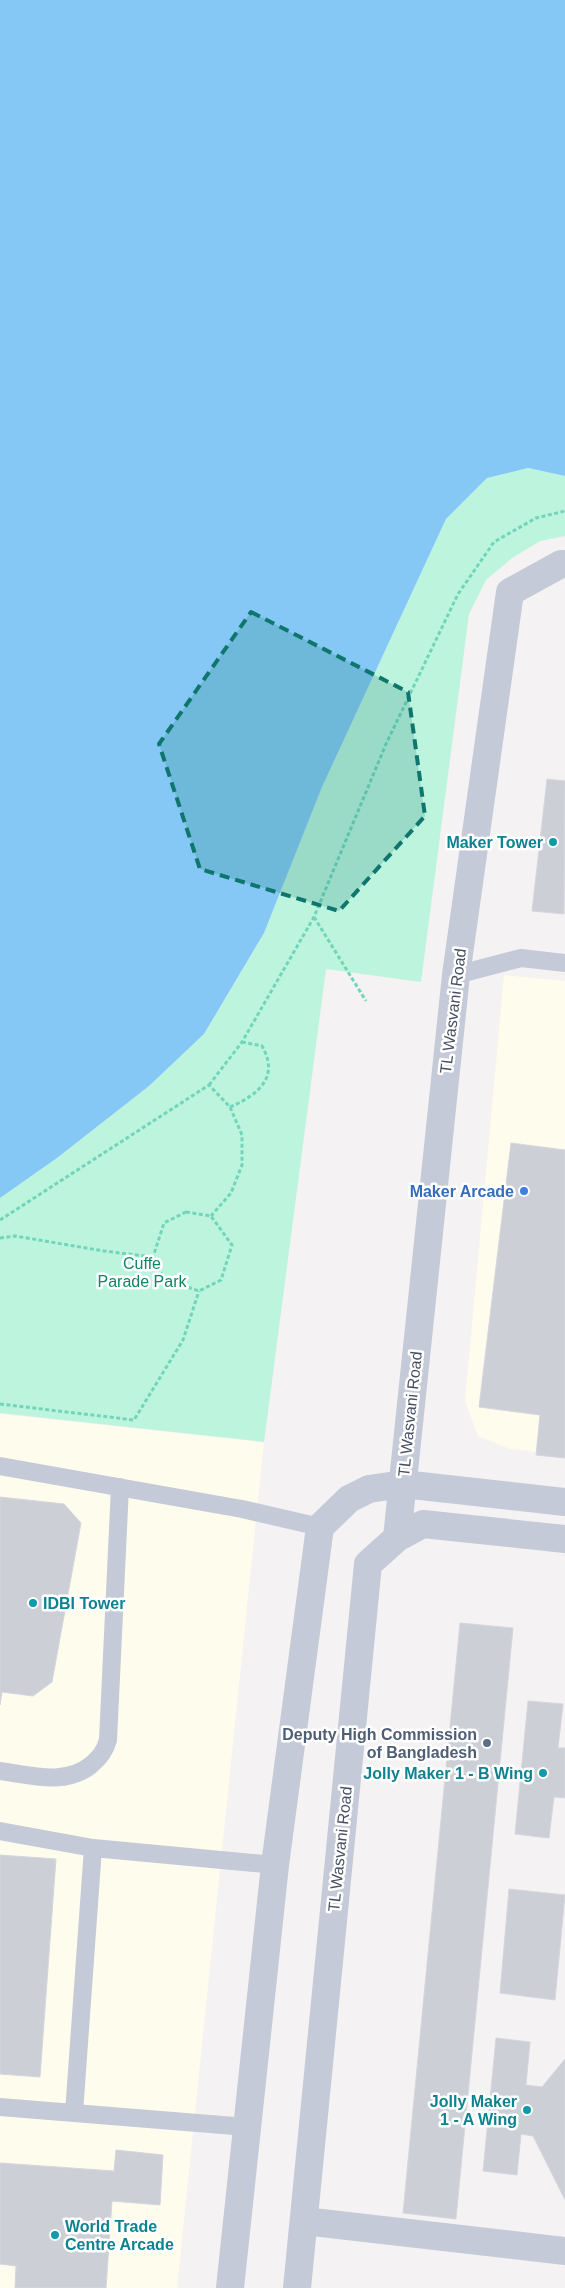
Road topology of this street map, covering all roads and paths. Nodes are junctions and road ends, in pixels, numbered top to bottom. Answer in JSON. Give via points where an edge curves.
{"nodes":[{"id":1,"x":565,"y":511,"type":"edge"},
{"id":2,"x":565,"y":564,"type":"edge"},
{"id":3,"x":314,"y":917,"type":"junction"},
{"id":4,"x":565,"y":963,"type":"edge"},
{"id":5,"x":456,"y":975,"type":"junction"},
{"id":6,"x":366,"y":1001,"type":"dead end"},
{"id":7,"x":242,"y":1042,"type":"junction"},
{"id":8,"x":209,"y":1084,"type":"junction"},
{"id":9,"x":230,"y":1106,"type":"junction"},
{"id":10,"x":211,"y":1216,"type":"junction"},
{"id":11,"x":0,"y":1220,"type":"edge"},
{"id":12,"x":0,"y":1238,"type":"edge"},
{"id":13,"x":153,"y":1257,"type":"junction"},
{"id":14,"x":199,"y":1291,"type":"junction"},
{"id":15,"x":0,"y":1404,"type":"edge"},
{"id":16,"x":0,"y":1466,"type":"edge"},
{"id":17,"x":403,"y":1484,"type":"junction"},
{"id":18,"x":120,"y":1487,"type":"junction"},
{"id":19,"x":565,"y":1502,"type":"edge"},
{"id":20,"x":320,"y":1527,"type":"junction"},
{"id":21,"x":397,"y":1538,"type":"junction"},
{"id":22,"x":565,"y":1539,"type":"edge"},
{"id":23,"x":0,"y":1771,"type":"edge"},
{"id":24,"x":0,"y":1831,"type":"edge"},
{"id":25,"x":93,"y":1848,"type":"junction"},
{"id":26,"x":274,"y":1865,"type":"junction"},
{"id":27,"x":0,"y":2107,"type":"edge"},
{"id":28,"x":74,"y":2113,"type":"junction"},
{"id":29,"x":247,"y":2127,"type":"junction"},
{"id":30,"x":304,"y":2221,"type":"junction"},
{"id":31,"x":565,"y":2251,"type":"edge"},
{"id":32,"x":230,"y":2288,"type":"edge"},
{"id":33,"x":297,"y":2288,"type":"edge"}],
"edges":[{"from":1,"to":3,"type":"path","via":[[536,518],[494,542],[458,594],[386,744]]},
{"from":2,"to":5,"type":"street","name":"TL Wasvani Road","via":[[510,592]]},
{"from":3,"to":6,"type":"path"},
{"from":3,"to":7,"type":"path"},
{"from":4,"to":5,"type":"lane","via":[[521,958]]},
{"from":5,"to":17,"type":"street","name":"TL Wasvani Road"},
{"from":7,"to":8,"type":"path"},
{"from":7,"to":9,"type":"path","via":[[262,1046],[269,1058],[268,1076],[251,1098]]},
{"from":8,"to":9,"type":"path"},
{"from":8,"to":11,"type":"path"},
{"from":9,"to":10,"type":"path","via":[[242,1135],[242,1165],[231,1193]]},
{"from":10,"to":13,"type":"path","via":[[186,1212],[164,1223]]},
{"from":10,"to":14,"type":"path","via":[[232,1246],[221,1280]]},
{"from":12,"to":13,"type":"path","via":[[15,1236]]},
{"from":13,"to":14,"type":"path","via":[[164,1280]]},
{"from":14,"to":15,"type":"path","via":[[183,1340],[134,1420]]},
{"from":16,"to":18,"type":"lane"},
{"from":17,"to":19,"type":"street"},
{"from":17,"to":20,"type":"street","via":[[368,1489],[349,1499]]},
{"from":17,"to":21,"type":"street","name":"TL Wasvani Road"},
{"from":18,"to":20,"type":"lane"},
{"from":18,"to":23,"type":"lane","via":[[105,1751],[80,1774],[56,1778]]},
{"from":20,"to":26,"type":"street"},
{"from":21,"to":22,"type":"street","via":[[423,1524]]},
{"from":21,"to":30,"type":"street","name":"TL Wasvani Road","via":[[368,1564]]},
{"from":24,"to":25,"type":"lane"},
{"from":25,"to":26,"type":"lane"},
{"from":25,"to":28,"type":"lane"},
{"from":26,"to":29,"type":"street"},
{"from":27,"to":28,"type":"lane"},
{"from":28,"to":29,"type":"lane"},
{"from":29,"to":32,"type":"street"},
{"from":30,"to":31,"type":"street"},
{"from":30,"to":33,"type":"street","name":"TL Wasvani Road"}]}
